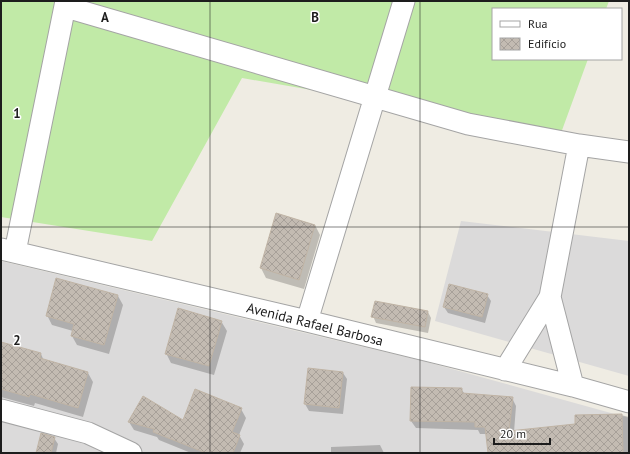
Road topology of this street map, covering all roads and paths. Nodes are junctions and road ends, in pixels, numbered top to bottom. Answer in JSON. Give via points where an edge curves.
{"nodes":[{"id":1,"x":404,"y":1,"type":"edge"},
{"id":2,"x":66,"y":4,"type":"edge"},
{"id":3,"x":375,"y":96,"type":"junction"},
{"id":4,"x":579,"y":145,"type":"junction"},
{"id":5,"x":629,"y":152,"type":"edge"},
{"id":6,"x":8,"y":250,"type":"edge"},
{"id":7,"x":550,"y":297,"type":"junction"},
{"id":8,"x":307,"y":321,"type":"junction"},
{"id":9,"x":505,"y":370,"type":"junction"},
{"id":10,"x":573,"y":386,"type":"junction"},
{"id":11,"x":629,"y":402,"type":"edge"},
{"id":12,"x":1,"y":410,"type":"edge"},
{"id":13,"x":131,"y":453,"type":"edge"}],
"edges":[{"from":1,"to":3,"type":"street"},
{"from":2,"to":3,"type":"street"},
{"from":2,"to":6,"type":"street"},
{"from":3,"to":4,"type":"street","via":[[468,124]]},
{"from":3,"to":8,"type":"street"},
{"from":4,"to":5,"type":"street"},
{"from":4,"to":7,"type":"street"},
{"from":6,"to":8,"type":"street","name":"Avenida Rafael Barbosa"},
{"from":7,"to":9,"type":"street"},
{"from":7,"to":10,"type":"street"},
{"from":8,"to":9,"type":"street","name":"Avenida Rafael Barbosa"},
{"from":9,"to":10,"type":"street","name":"Avenida Rafael Barbosa"},
{"from":10,"to":11,"type":"street","name":"Avenida Rafael Barbosa"},
{"from":12,"to":13,"type":"street","via":[[88,433]]}]}
